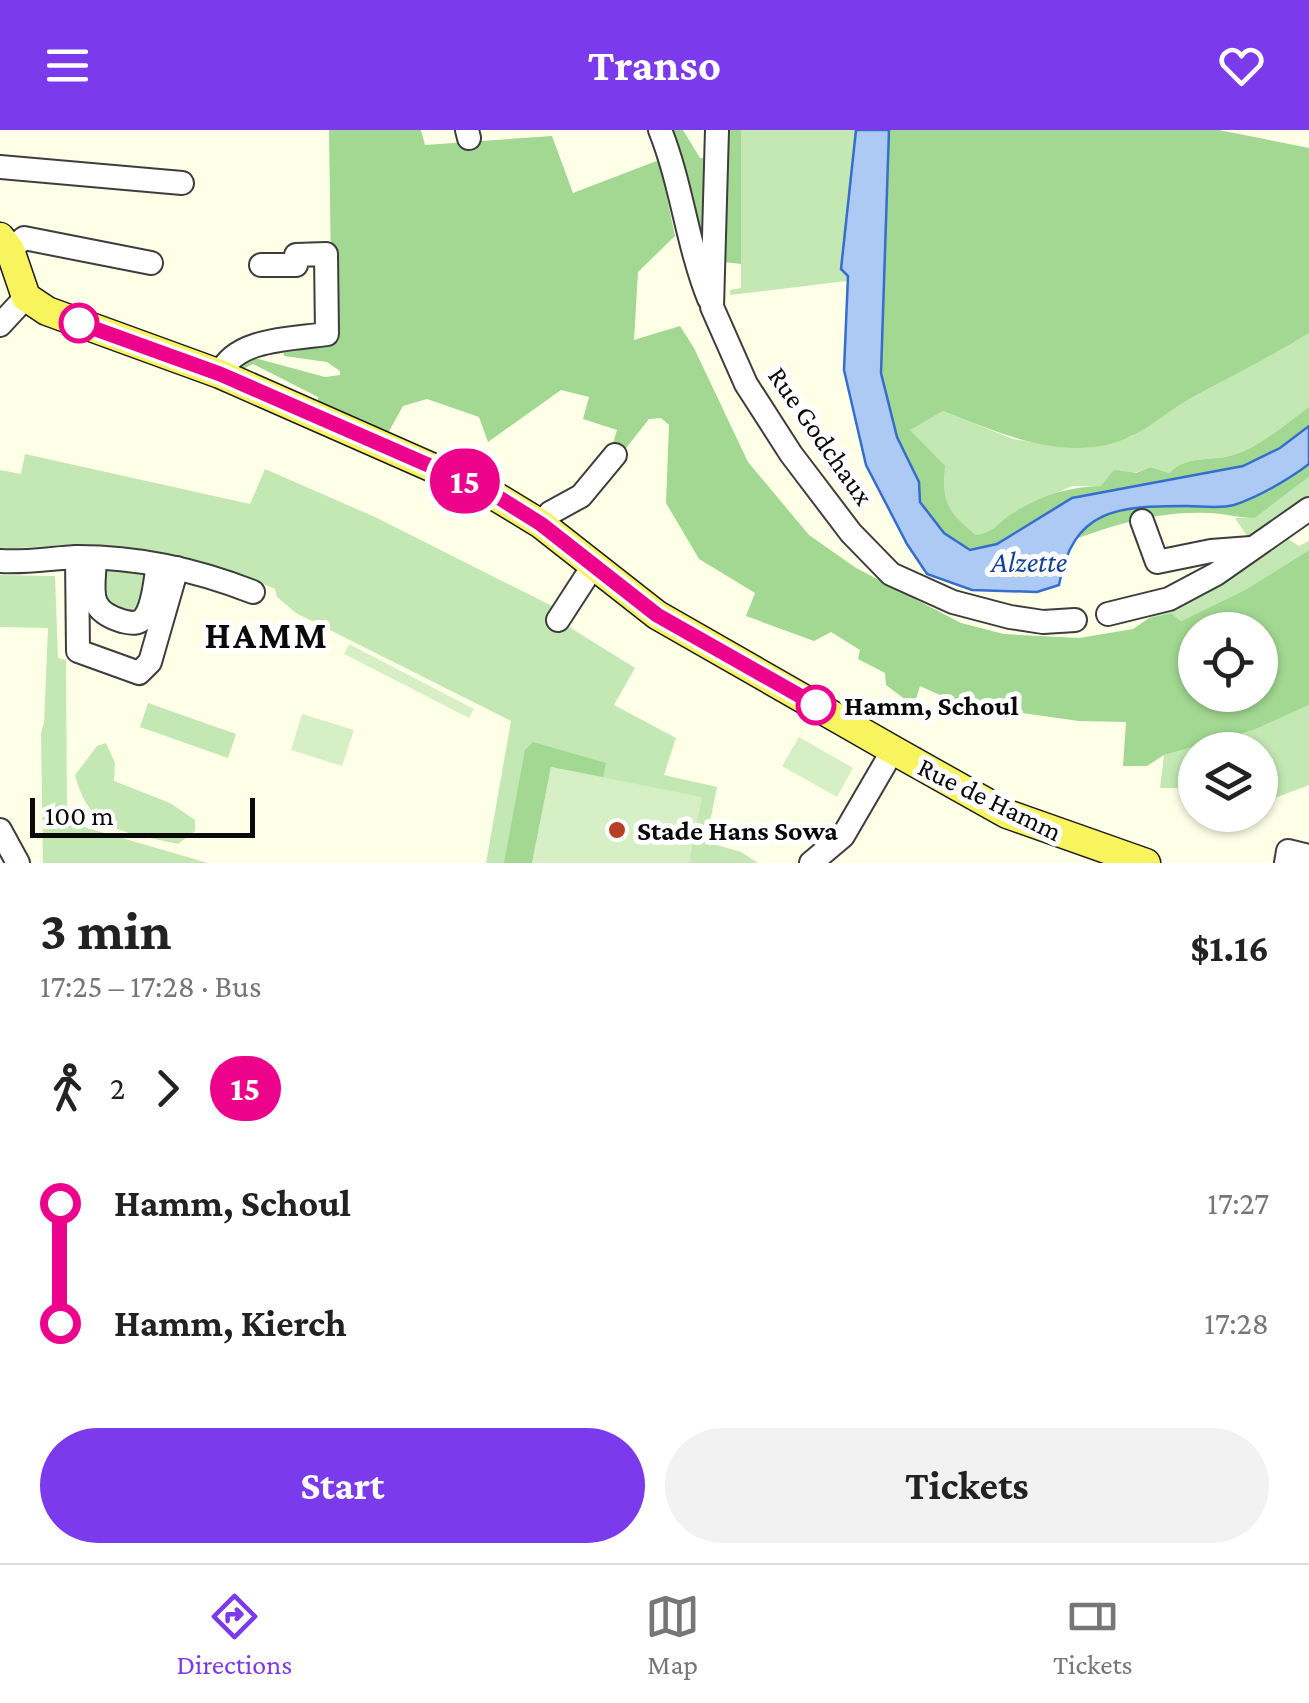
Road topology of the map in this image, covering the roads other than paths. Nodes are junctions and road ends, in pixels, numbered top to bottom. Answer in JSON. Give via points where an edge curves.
{"nodes":[{"id":1,"x":660,"y":130,"type":"edge"},
{"id":2,"x":717,"y":130,"type":"edge"},
{"id":3,"x":0,"y":167,"type":"edge"},
{"id":4,"x":182,"y":183,"type":"dead end"},
{"id":5,"x":5,"y":244,"type":"edge"},
{"id":6,"x":151,"y":263,"type":"dead end"},
{"id":7,"x":261,"y":266,"type":"dead end"},
{"id":8,"x":26,"y":296,"type":"junction"},
{"id":9,"x":716,"y":316,"type":"junction"},
{"id":10,"x":0,"y":325,"type":"edge"},
{"id":11,"x":220,"y":374,"type":"junction"},
{"id":12,"x":615,"y":456,"type":"dead end"},
{"id":13,"x":1309,"y":509,"type":"edge"},
{"id":14,"x":1142,"y":521,"type":"dead end"},
{"id":15,"x":541,"y":524,"type":"junction"},
{"id":16,"x":1255,"y":548,"type":"junction"},
{"id":17,"x":86,"y":558,"type":"junction"},
{"id":18,"x":0,"y":561,"type":"edge"},
{"id":19,"x":1157,"y":562,"type":"junction"},
{"id":20,"x":168,"y":566,"type":"junction"},
{"id":21,"x":592,"y":566,"type":"junction"},
{"id":22,"x":253,"y":592,"type":"dead end"},
{"id":23,"x":1169,"y":599,"type":"junction"},
{"id":24,"x":1108,"y":614,"type":"dead end"},
{"id":25,"x":558,"y":620,"type":"dead end"},
{"id":26,"x":1075,"y":620,"type":"dead end"},
{"id":27,"x":893,"y":750,"type":"junction"},
{"id":28,"x":0,"y":830,"type":"edge"},
{"id":29,"x":1309,"y":856,"type":"edge"},
{"id":30,"x":18,"y":863,"type":"edge"},
{"id":31,"x":811,"y":863,"type":"edge"},
{"id":32,"x":1146,"y":863,"type":"edge"},
{"id":33,"x":1286,"y":863,"type":"edge"}],
"edges":[{"from":1,"to":9,"type":"street"},
{"from":2,"to":9,"type":"street","name":"Rue Godchaux"},
{"from":3,"to":4,"type":"street"},
{"from":5,"to":6,"type":"street","via":[[24,238]]},
{"from":5,"to":8,"type":"main road"},
{"from":7,"to":11,"type":"street","via":[[296,265],[296,255],[326,254],[327,334],[238,352]]},
{"from":8,"to":10,"type":"street"},
{"from":8,"to":11,"type":"main road","name":"Rue de Hamm","via":[[47,311]]},
{"from":9,"to":26,"type":"street","name":"Rue Godchaux","via":[[777,433],[837,516],[891,574],[953,602],[1010,617]]},
{"from":11,"to":15,"type":"main road","name":"Rue de Hamm","via":[[490,492]]},
{"from":12,"to":15,"type":"street","via":[[581,496]]},
{"from":13,"to":16,"type":"street"},
{"from":14,"to":19,"type":"street"},
{"from":15,"to":21,"type":"main road","name":"Rue de Hamm"},
{"from":16,"to":19,"type":"street"},
{"from":16,"to":23,"type":"street"},
{"from":17,"to":18,"type":"street"},
{"from":17,"to":20,"type":"street"},
{"from":17,"to":20,"type":"street","via":[[95,605],[132,624],[148,612]]},
{"from":17,"to":20,"type":"street","via":[[78,625],[153,655]]},
{"from":19,"to":23,"type":"street"},
{"from":20,"to":22,"type":"street"},
{"from":21,"to":25,"type":"street"},
{"from":21,"to":27,"type":"main road","name":"Rue de Hamm","via":[[657,615]]},
{"from":23,"to":24,"type":"street"},
{"from":27,"to":31,"type":"street","name":"Rue de Hamm","via":[[843,836]]},
{"from":27,"to":32,"type":"main road","name":"Rue de Hamm","via":[[1007,814]]},
{"from":28,"to":30,"type":"street"},
{"from":29,"to":33,"type":"street","via":[[1288,851]]}]}
